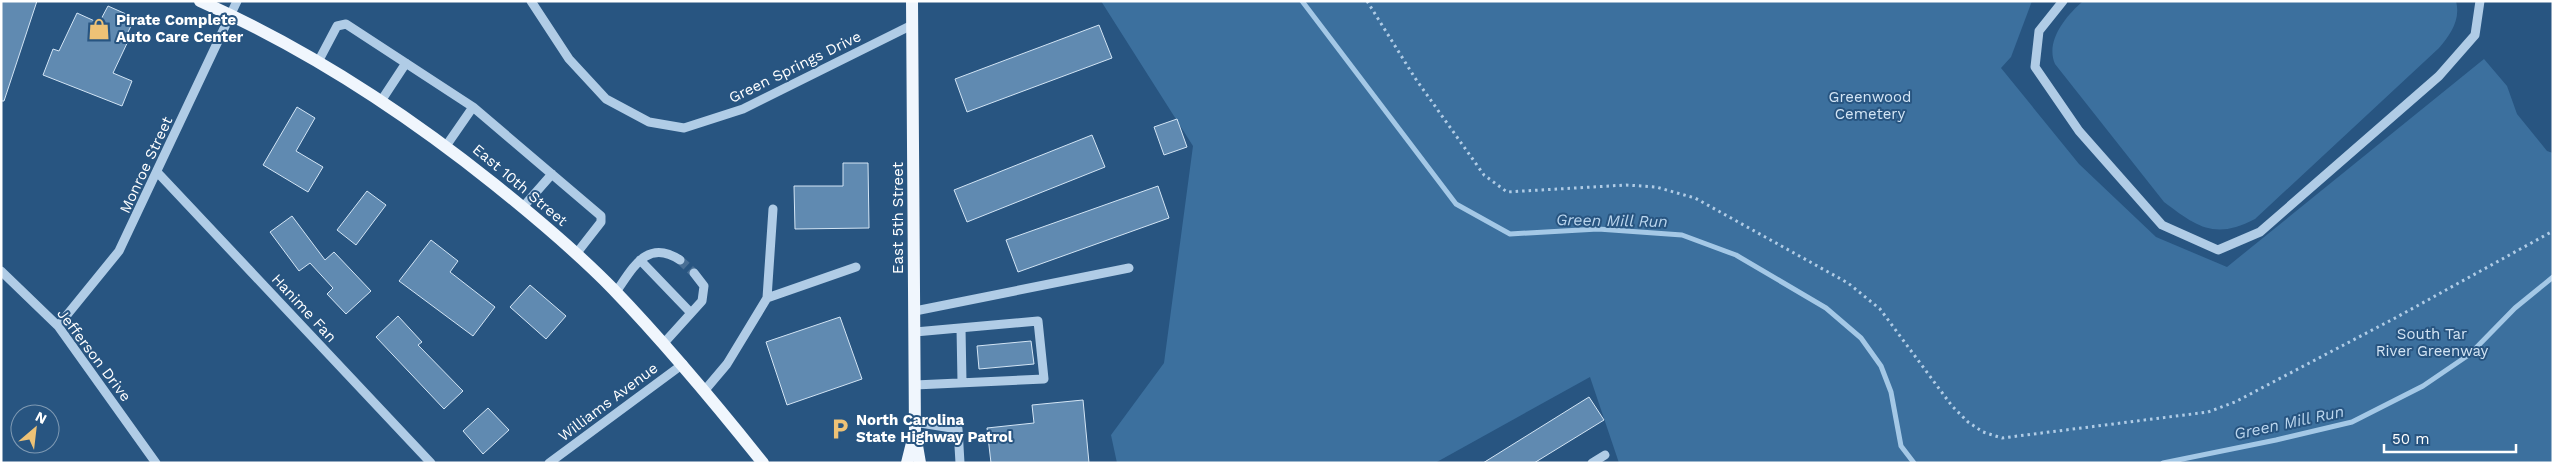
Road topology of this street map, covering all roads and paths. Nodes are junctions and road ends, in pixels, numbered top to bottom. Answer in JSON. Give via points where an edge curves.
{"nodes":[{"id":1,"x":200,"y":1,"type":"edge"},
{"id":2,"x":237,"y":1,"type":"edge"},
{"id":3,"x":531,"y":1,"type":"edge"},
{"id":4,"x":912,"y":1,"type":"edge"},
{"id":5,"x":1367,"y":1,"type":"edge"},
{"id":6,"x":2063,"y":1,"type":"edge"},
{"id":7,"x":2480,"y":1,"type":"edge"},
{"id":8,"x":231,"y":15,"type":"junction"},
{"id":9,"x":912,"y":25,"type":"junction"},
{"id":10,"x":318,"y":62,"type":"junction"},
{"id":11,"x":406,"y":63,"type":"junction"},
{"id":12,"x":381,"y":101,"type":"junction"},
{"id":13,"x":473,"y":107,"type":"junction"},
{"id":14,"x":446,"y":146,"type":"junction"},
{"id":15,"x":158,"y":173,"type":"junction"},
{"id":16,"x":552,"y":174,"type":"junction"},
{"id":17,"x":523,"y":207,"type":"junction"},
{"id":18,"x":773,"y":209,"type":"dead end"},
{"id":19,"x":2553,"y":231,"type":"edge"},
{"id":20,"x":576,"y":254,"type":"junction"},
{"id":21,"x":640,"y":260,"type":"junction"},
{"id":22,"x":680,"y":260,"type":"tunnel mouth"},
{"id":23,"x":856,"y":267,"type":"dead end"},
{"id":24,"x":1129,"y":268,"type":"dead end"},
{"id":25,"x":1,"y":271,"type":"edge"},
{"id":26,"x":694,"y":273,"type":"tunnel mouth"},
{"id":27,"x":616,"y":292,"type":"junction"},
{"id":28,"x":766,"y":298,"type":"junction"},
{"id":29,"x":915,"y":311,"type":"junction"},
{"id":30,"x":691,"y":314,"type":"junction"},
{"id":31,"x":58,"y":326,"type":"junction"},
{"id":32,"x":961,"y":328,"type":"junction"},
{"id":33,"x":915,"y":332,"type":"junction"},
{"id":34,"x":664,"y":343,"type":"junction"},
{"id":35,"x":683,"y":364,"type":"junction"},
{"id":36,"x":962,"y":382,"type":"junction"},
{"id":37,"x":915,"y":385,"type":"junction"},
{"id":38,"x":705,"y":390,"type":"junction"},
{"id":39,"x":915,"y":428,"type":"junction"},
{"id":40,"x":1605,"y":455,"type":"dead end"},
{"id":41,"x":156,"y":463,"type":"edge"},
{"id":42,"x":430,"y":463,"type":"edge"},
{"id":43,"x":549,"y":463,"type":"edge"},
{"id":44,"x":763,"y":463,"type":"edge"},
{"id":45,"x":907,"y":463,"type":"edge"},
{"id":46,"x":920,"y":463,"type":"edge"},
{"id":47,"x":960,"y":463,"type":"edge"},
{"id":48,"x":1592,"y":463,"type":"edge"}],
"edges":[{"from":1,"to":8,"type":"main road","name":"East 10th Street"},
{"from":2,"to":8,"type":"street","name":"Monroe Street"},
{"from":3,"to":9,"type":"street","name":"Green Springs Drive","via":[[569,58],[606,99],[649,122],[684,128],[743,109]]},
{"from":4,"to":9,"type":"main road","name":"East 5th Street"},
{"from":5,"to":19,"type":"path","via":[[1415,78],[1484,175],[1507,192],[1626,185],[1656,187],[1695,198],[1848,283],[1880,309],[1952,406],[1983,432],[2002,438],[2208,412],[2235,402]]},
{"from":6,"to":7,"type":"street","via":[[2039,31],[2035,67],[2079,130],[2162,225],[2218,250],[2260,232],[2439,76],[2475,35]]},
{"from":8,"to":10,"type":"main road","name":"East 10th Street"},
{"from":8,"to":15,"type":"street","name":"Monroe Street"},
{"from":9,"to":29,"type":"main road","name":"East 5th Street"},
{"from":10,"to":11,"type":"street","via":[[337,26],[346,24]]},
{"from":10,"to":12,"type":"main road","name":"East 10th Street"},
{"from":11,"to":12,"type":"street"},
{"from":11,"to":13,"type":"street"},
{"from":12,"to":14,"type":"main road","name":"East 10th Street"},
{"from":13,"to":14,"type":"street"},
{"from":13,"to":16,"type":"street"},
{"from":14,"to":17,"type":"main road","name":"East 10th Street"},
{"from":15,"to":31,"type":"street","name":"Monroe Street","via":[[120,251]]},
{"from":15,"to":42,"type":"street","name":"Hanime Fan"},
{"from":16,"to":17,"type":"street"},
{"from":16,"to":20,"type":"street","via":[[601,216],[601,222]]},
{"from":17,"to":20,"type":"main road","name":"East 10th Street"},
{"from":18,"to":28,"type":"street"},
{"from":20,"to":27,"type":"main road","name":"East 10th Street"},
{"from":21,"to":22,"type":"street","via":[[656,251]]},
{"from":21,"to":27,"type":"street"},
{"from":21,"to":30,"type":"street"},
{"from":23,"to":28,"type":"street"},
{"from":24,"to":29,"type":"street"},
{"from":25,"to":31,"type":"street","name":"Jefferson Drive"},
{"from":26,"to":30,"type":"street","via":[[704,286],[704,295]]},
{"from":27,"to":34,"type":"main road","name":"East 10th Street"},
{"from":28,"to":38,"type":"street","via":[[727,364]]},
{"from":29,"to":33,"type":"main road","name":"East 5th Street"},
{"from":30,"to":34,"type":"street"},
{"from":31,"to":41,"type":"street","name":"Jefferson Drive"},
{"from":32,"to":33,"type":"street"},
{"from":32,"to":36,"type":"street"},
{"from":32,"to":36,"type":"street","via":[[1038,321],[1044,379]]},
{"from":33,"to":37,"type":"main road","name":"East 5th Street"},
{"from":34,"to":35,"type":"main road","name":"East 10th Street"},
{"from":35,"to":38,"type":"main road","name":"East 10th Street"},
{"from":35,"to":43,"type":"street","name":"Williams Avenue"},
{"from":36,"to":37,"type":"street"},
{"from":37,"to":39,"type":"main road","name":"East 5th Street"},
{"from":38,"to":44,"type":"main road","name":"East 10th Street"},
{"from":39,"to":45,"type":"main road","name":"East 5th Street"},
{"from":39,"to":46,"type":"main road","name":"East 5th Street"},
{"from":39,"to":47,"type":"street","via":[[958,429]]},
{"from":40,"to":48,"type":"street"}]}
